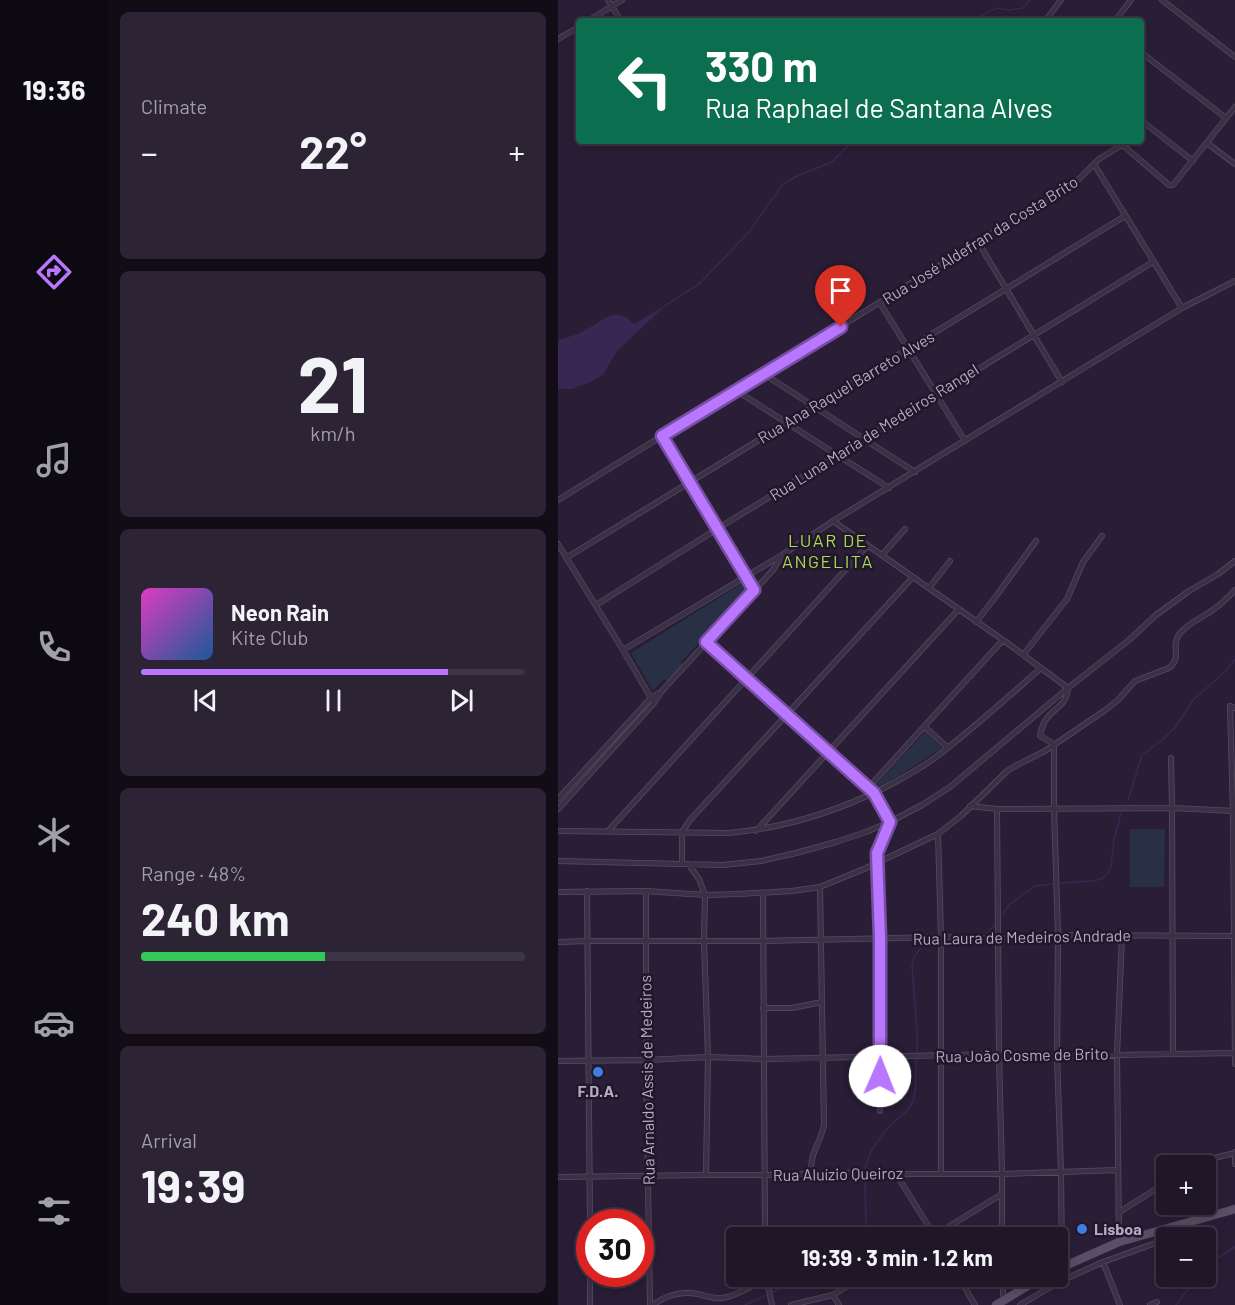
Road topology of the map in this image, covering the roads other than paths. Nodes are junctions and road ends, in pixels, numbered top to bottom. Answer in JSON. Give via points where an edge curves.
{"nodes":[{"id":1,"x":608,"y":0,"type":"edge"},
{"id":2,"x":622,"y":0,"type":"edge"},
{"id":3,"x":1061,"y":0,"type":"edge"},
{"id":4,"x":1131,"y":0,"type":"edge"},
{"id":5,"x":1162,"y":0,"type":"edge"},
{"id":6,"x":612,"y":7,"type":"junction"},
{"id":7,"x":593,"y":18,"type":"edge"},
{"id":8,"x":619,"y":18,"type":"edge"},
{"id":9,"x":1047,"y":18,"type":"edge"},
{"id":10,"x":1117,"y":18,"type":"edge"},
{"id":11,"x":576,"y":29,"type":"edge"},
{"id":12,"x":558,"y":39,"type":"edge"},
{"id":13,"x":1144,"y":54,"type":"edge"},
{"id":14,"x":1235,"y":57,"type":"edge"},
{"id":15,"x":1235,"y":107,"type":"edge"},
{"id":16,"x":1226,"y":118,"type":"junction"},
{"id":17,"x":1144,"y":123,"type":"edge"},
{"id":18,"x":1207,"y":143,"type":"junction"},
{"id":19,"x":1119,"y":144,"type":"edge"},
{"id":20,"x":1121,"y":144,"type":"edge"},
{"id":21,"x":1193,"y":161,"type":"junction"},
{"id":22,"x":1094,"y":164,"type":"junction"},
{"id":23,"x":1235,"y":164,"type":"edge"},
{"id":24,"x":1125,"y":216,"type":"junction"},
{"id":25,"x":978,"y":242,"type":"junction"},
{"id":26,"x":1153,"y":262,"type":"junction"},
{"id":27,"x":1235,"y":281,"type":"edge"},
{"id":28,"x":1006,"y":289,"type":"junction"},
{"id":29,"x":880,"y":303,"type":"junction"},
{"id":30,"x":1182,"y":308,"type":"junction"},
{"id":31,"x":1034,"y":334,"type":"junction"},
{"id":32,"x":907,"y":349,"type":"junction"},
{"id":33,"x":764,"y":374,"type":"junction"},
{"id":34,"x":1062,"y":382,"type":"junction"},
{"id":35,"x":737,"y":391,"type":"junction"},
{"id":36,"x":935,"y":395,"type":"junction"},
{"id":37,"x":814,"y":406,"type":"junction"},
{"id":38,"x":787,"y":423,"type":"junction"},
{"id":39,"x":662,"y":436,"type":"junction"},
{"id":40,"x":864,"y":440,"type":"junction"},
{"id":41,"x":965,"y":441,"type":"junction"},
{"id":42,"x":837,"y":455,"type":"junction"},
{"id":43,"x":915,"y":472,"type":"junction"},
{"id":44,"x":689,"y":482,"type":"junction"},
{"id":45,"x":889,"y":488,"type":"junction"},
{"id":46,"x":558,"y":500,"type":"edge"},
{"id":47,"x":833,"y":521,"type":"junction"},
{"id":48,"x":717,"y":528,"type":"junction"},
{"id":49,"x":905,"y":530,"type":"dead end"},
{"id":50,"x":1102,"y":536,"type":"dead end"},
{"id":51,"x":1036,"y":541,"type":"dead end"},
{"id":52,"x":558,"y":544,"type":"edge"},
{"id":53,"x":868,"y":545,"type":"junction"},
{"id":54,"x":782,"y":555,"type":"junction"},
{"id":55,"x":882,"y":555,"type":"junction"},
{"id":56,"x":567,"y":558,"type":"junction"},
{"id":57,"x":950,"y":561,"type":"dead end"},
{"id":58,"x":1235,"y":561,"type":"edge"},
{"id":59,"x":746,"y":575,"type":"junction"},
{"id":60,"x":913,"y":577,"type":"junction"},
{"id":61,"x":929,"y":588,"type":"junction"},
{"id":62,"x":754,"y":590,"type":"junction"},
{"id":63,"x":1235,"y":590,"type":"edge"},
{"id":64,"x":596,"y":605,"type":"junction"},
{"id":65,"x":959,"y":609,"type":"junction"},
{"id":66,"x":976,"y":622,"type":"junction"},
{"id":67,"x":1003,"y":640,"type":"junction"},
{"id":68,"x":706,"y":642,"type":"junction"},
{"id":69,"x":623,"y":650,"type":"junction"},
{"id":70,"x":1023,"y":655,"type":"junction"},
{"id":71,"x":1041,"y":668,"type":"junction"},
{"id":72,"x":747,"y":679,"type":"junction"},
{"id":73,"x":1068,"y":688,"type":"junction"},
{"id":74,"x":652,"y":701,"type":"junction"},
{"id":75,"x":1233,"y":707,"type":"edge"},
{"id":76,"x":787,"y":715,"type":"junction"},
{"id":77,"x":925,"y":727,"type":"junction"},
{"id":78,"x":1054,"y":744,"type":"junction"},
{"id":79,"x":948,"y":748,"type":"junction"},
{"id":80,"x":828,"y":753,"type":"junction"},
{"id":81,"x":1171,"y":759,"type":"dead end"},
{"id":82,"x":868,"y":788,"type":"junction"},
{"id":83,"x":874,"y":793,"type":"junction"},
{"id":84,"x":558,"y":799,"type":"edge"},
{"id":85,"x":970,"y":806,"type":"junction"},
{"id":86,"x":1054,"y":808,"type":"junction"},
{"id":87,"x":1172,"y":808,"type":"junction"},
{"id":88,"x":558,"y":809,"type":"edge"},
{"id":89,"x":997,"y":809,"type":"junction"},
{"id":90,"x":1234,"y":811,"type":"edge"},
{"id":91,"x":890,"y":822,"type":"junction"},
{"id":92,"x":558,"y":831,"type":"edge"},
{"id":93,"x":608,"y":831,"type":"junction"},
{"id":94,"x":756,"y":831,"type":"junction"},
{"id":95,"x":682,"y":832,"type":"junction"},
{"id":96,"x":938,"y":834,"type":"junction"},
{"id":97,"x":558,"y":861,"type":"edge"},
{"id":98,"x":878,"y":862,"type":"junction"},
{"id":99,"x":681,"y":864,"type":"junction"},
{"id":100,"x":688,"y":864,"type":"junction"},
{"id":101,"x":820,"y":887,"type":"junction"},
{"id":102,"x":587,"y":891,"type":"junction"},
{"id":103,"x":646,"y":891,"type":"junction"},
{"id":104,"x":558,"y":892,"type":"edge"},
{"id":105,"x":763,"y":893,"type":"junction"},
{"id":106,"x":705,"y":895,"type":"junction"},
{"id":107,"x":1058,"y":935,"type":"junction"},
{"id":108,"x":1122,"y":935,"type":"junction"},
{"id":109,"x":1173,"y":936,"type":"junction"},
{"id":110,"x":1234,"y":936,"type":"edge"},
{"id":111,"x":940,"y":937,"type":"junction"},
{"id":112,"x":880,"y":938,"type":"junction"},
{"id":113,"x":998,"y":939,"type":"junction"},
{"id":114,"x":820,"y":940,"type":"junction"},
{"id":115,"x":587,"y":941,"type":"junction"},
{"id":116,"x":704,"y":941,"type":"junction"},
{"id":117,"x":762,"y":941,"type":"junction"},
{"id":118,"x":558,"y":942,"type":"edge"},
{"id":119,"x":645,"y":942,"type":"junction"},
{"id":120,"x":822,"y":1002,"type":"junction"},
{"id":121,"x":763,"y":1008,"type":"junction"},
{"id":122,"x":1235,"y":1053,"type":"edge"},
{"id":123,"x":999,"y":1054,"type":"junction"},
{"id":124,"x":1117,"y":1054,"type":"junction"},
{"id":125,"x":1173,"y":1054,"type":"junction"},
{"id":126,"x":940,"y":1056,"type":"junction"},
{"id":127,"x":1057,"y":1056,"type":"junction"},
{"id":128,"x":708,"y":1057,"type":"junction"},
{"id":129,"x":823,"y":1057,"type":"junction"},
{"id":130,"x":881,"y":1057,"type":"junction"},
{"id":131,"x":764,"y":1059,"type":"junction"},
{"id":132,"x":646,"y":1060,"type":"junction"},
{"id":133,"x":558,"y":1061,"type":"edge"},
{"id":134,"x":588,"y":1061,"type":"junction"},
{"id":135,"x":1235,"y":1065,"type":"edge"},
{"id":136,"x":880,"y":1110,"type":"dead end"},
{"id":137,"x":1235,"y":1152,"type":"edge"},
{"id":138,"x":1216,"y":1157,"type":"edge"},
{"id":139,"x":1235,"y":1164,"type":"edge"},
{"id":140,"x":1118,"y":1170,"type":"junction"},
{"id":141,"x":1061,"y":1172,"type":"junction"},
{"id":142,"x":941,"y":1173,"type":"junction"},
{"id":143,"x":811,"y":1174,"type":"junction"},
{"id":144,"x":896,"y":1174,"type":"junction"},
{"id":145,"x":1002,"y":1174,"type":"junction"},
{"id":146,"x":706,"y":1175,"type":"junction"},
{"id":147,"x":765,"y":1175,"type":"junction"},
{"id":148,"x":648,"y":1176,"type":"junction"},
{"id":149,"x":558,"y":1177,"type":"edge"},
{"id":150,"x":590,"y":1177,"type":"junction"},
{"id":151,"x":1156,"y":1189,"type":"edge"},
{"id":152,"x":1002,"y":1194,"type":"junction"},
{"id":153,"x":590,"y":1209,"type":"edge"},
{"id":154,"x":1235,"y":1209,"type":"edge"},
{"id":155,"x":1119,"y":1213,"type":"junction"},
{"id":156,"x":765,"y":1227,"type":"edge"},
{"id":157,"x":927,"y":1227,"type":"edge"},
{"id":158,"x":949,"y":1227,"type":"edge"},
{"id":159,"x":1002,"y":1227,"type":"edge"},
{"id":160,"x":1060,"y":1227,"type":"edge"},
{"id":161,"x":1119,"y":1242,"type":"junction"},
{"id":162,"x":1154,"y":1244,"type":"dead end"},
{"id":163,"x":1103,"y":1262,"type":"junction"},
{"id":164,"x":1068,"y":1264,"type":"edge"},
{"id":165,"x":590,"y":1287,"type":"edge"},
{"id":166,"x":748,"y":1287,"type":"edge"},
{"id":167,"x":768,"y":1287,"type":"edge"},
{"id":168,"x":846,"y":1287,"type":"edge"},
{"id":169,"x":964,"y":1287,"type":"edge"},
{"id":170,"x":1001,"y":1287,"type":"edge"},
{"id":171,"x":1026,"y":1287,"type":"edge"},
{"id":172,"x":833,"y":1295,"type":"junction"},
{"id":173,"x":1157,"y":1302,"type":"dead end"},
{"id":174,"x":999,"y":1303,"type":"edge"},
{"id":175,"x":590,"y":1305,"type":"edge"},
{"id":176,"x":651,"y":1305,"type":"edge"},
{"id":177,"x":772,"y":1305,"type":"edge"},
{"id":178,"x":791,"y":1305,"type":"edge"},
{"id":179,"x":839,"y":1305,"type":"edge"},
{"id":180,"x":975,"y":1305,"type":"edge"},
{"id":181,"x":1020,"y":1305,"type":"edge"},
{"id":182,"x":1120,"y":1305,"type":"edge"},
{"id":183,"x":1150,"y":1305,"type":"edge"}],
"edges":[{"from":1,"to":6,"type":"street"},
{"from":2,"to":6,"type":"street"},
{"from":3,"to":9,"type":"street"},
{"from":4,"to":10,"type":"street"},
{"from":5,"to":14,"type":"street"},
{"from":6,"to":7,"type":"street"},
{"from":6,"to":8,"type":"street"},
{"from":11,"to":12,"type":"street"},
{"from":13,"to":16,"type":"street"},
{"from":15,"to":16,"type":"street"},
{"from":16,"to":18,"type":"street"},
{"from":17,"to":21,"type":"street"},
{"from":18,"to":21,"type":"street"},
{"from":18,"to":23,"type":"street"},
{"from":19,"to":22,"type":"street","name":"Rua José Aldefran da Costa Brito"},
{"from":20,"to":21,"type":"street","via":[[1169,185]]},
{"from":22,"to":24,"type":"street"},
{"from":22,"to":25,"type":"street","name":"Rua José Aldefran da Costa Brito","via":[[1077,181]]},
{"from":24,"to":26,"type":"street"},
{"from":24,"to":28,"type":"street","name":"Rua Ana Raquel Barreto Alves"},
{"from":25,"to":28,"type":"street"},
{"from":25,"to":29,"type":"street","name":"Rua José Aldefran da Costa Brito"},
{"from":26,"to":30,"type":"street"},
{"from":26,"to":31,"type":"street","name":"Rua Luna Maria de Medeiros Rangel"},
{"from":27,"to":30,"type":"street"},
{"from":28,"to":31,"type":"street"},
{"from":28,"to":32,"type":"street","name":"Rua Ana Raquel Barreto Alves"},
{"from":29,"to":32,"type":"street"},
{"from":29,"to":33,"type":"street","name":"Rua José Aldefran da Costa Brito"},
{"from":30,"to":34,"type":"street"},
{"from":31,"to":34,"type":"street"},
{"from":31,"to":36,"type":"street","name":"Rua Luna Maria de Medeiros Rangel"},
{"from":32,"to":36,"type":"street"},
{"from":32,"to":37,"type":"street","name":"Rua Ana Raquel Barreto Alves"},
{"from":33,"to":35,"type":"street","name":"Rua José Aldefran da Costa Brito"},
{"from":33,"to":37,"type":"street"},
{"from":34,"to":41,"type":"street"},
{"from":35,"to":38,"type":"street"},
{"from":35,"to":39,"type":"street","name":"Rua José Aldefran da Costa Brito"},
{"from":36,"to":40,"type":"street","name":"Rua Luna Maria de Medeiros Rangel"},
{"from":36,"to":41,"type":"street"},
{"from":37,"to":38,"type":"street","name":"Rua Ana Raquel Barreto Alves"},
{"from":37,"to":40,"type":"street"},
{"from":38,"to":42,"type":"street"},
{"from":38,"to":44,"type":"street","name":"Rua Ana Raquel Barreto Alves"},
{"from":39,"to":44,"type":"street"},
{"from":39,"to":46,"type":"street","name":"Rua José Aldefran da Costa Brito"},
{"from":40,"to":42,"type":"street","name":"Rua Luna Maria de Medeiros Rangel"},
{"from":40,"to":43,"type":"street"},
{"from":41,"to":43,"type":"street"},
{"from":42,"to":45,"type":"street"},
{"from":42,"to":48,"type":"street","name":"Rua Luna Maria de Medeiros Rangel"},
{"from":43,"to":45,"type":"street"},
{"from":44,"to":48,"type":"street"},
{"from":44,"to":56,"type":"street","name":"Rua Ana Raquel Barreto Alves"},
{"from":45,"to":47,"type":"street"},
{"from":47,"to":53,"type":"street"},
{"from":47,"to":54,"type":"street"},
{"from":48,"to":59,"type":"street"},
{"from":48,"to":64,"type":"street","name":"Rua Luna Maria de Medeiros Rangel"},
{"from":49,"to":55,"type":"street"},
{"from":50,"to":70,"type":"street","via":[[1083,562],[1067,599]]},
{"from":51,"to":66,"type":"street"},
{"from":52,"to":56,"type":"street"},
{"from":53,"to":55,"type":"street"},
{"from":53,"to":72,"type":"street"},
{"from":54,"to":59,"type":"street"},
{"from":54,"to":62,"type":"street"},
{"from":55,"to":60,"type":"street"},
{"from":56,"to":64,"type":"street"},
{"from":57,"to":61,"type":"street"},
{"from":58,"to":73,"type":"street","via":[[1156,615]]},
{"from":59,"to":62,"type":"street"},
{"from":59,"to":69,"type":"street"},
{"from":60,"to":61,"type":"street"},
{"from":60,"to":76,"type":"street"},
{"from":61,"to":65,"type":"street"},
{"from":62,"to":68,"type":"street"},
{"from":63,"to":78,"type":"street","via":[[1178,636],[1173,665],[1135,681],[1111,706]]},
{"from":64,"to":69,"type":"street"},
{"from":65,"to":66,"type":"street"},
{"from":65,"to":80,"type":"street"},
{"from":66,"to":67,"type":"street"},
{"from":67,"to":70,"type":"street"},
{"from":67,"to":77,"type":"street"},
{"from":68,"to":72,"type":"street"},
{"from":68,"to":74,"type":"street"},
{"from":69,"to":74,"type":"street"},
{"from":70,"to":71,"type":"street"},
{"from":71,"to":73,"type":"street"},
{"from":71,"to":79,"type":"street"},
{"from":72,"to":76,"type":"street"},
{"from":72,"to":93,"type":"street"},
{"from":73,"to":78,"type":"street","via":[[1064,702],[1043,723],[1040,736]]},
{"from":73,"to":91,"type":"street","via":[[950,787]]},
{"from":74,"to":84,"type":"street"},
{"from":74,"to":88,"type":"street"},
{"from":75,"to":90,"type":"street"},
{"from":76,"to":80,"type":"street"},
{"from":76,"to":95,"type":"street"},
{"from":77,"to":79,"type":"street"},
{"from":77,"to":82,"type":"street"},
{"from":78,"to":85,"type":"street","via":[[1007,771]]},
{"from":78,"to":86,"type":"street"},
{"from":79,"to":83,"type":"street"},
{"from":80,"to":82,"type":"street"},
{"from":80,"to":94,"type":"street"},
{"from":81,"to":87,"type":"street"},
{"from":82,"to":83,"type":"street"},
{"from":83,"to":91,"type":"street"},
{"from":83,"to":94,"type":"street","via":[[810,818]]},
{"from":85,"to":89,"type":"street"},
{"from":85,"to":96,"type":"street"},
{"from":86,"to":87,"type":"street"},
{"from":86,"to":89,"type":"street"},
{"from":86,"to":107,"type":"street"},
{"from":87,"to":90,"type":"street"},
{"from":87,"to":109,"type":"street"},
{"from":89,"to":113,"type":"street"},
{"from":90,"to":110,"type":"street"},
{"from":91,"to":98,"type":"street","via":[[877,853]]},
{"from":91,"to":100,"type":"street","via":[[836,842],[761,861]]},
{"from":92,"to":93,"type":"street"},
{"from":93,"to":95,"type":"street"},
{"from":94,"to":95,"type":"street"},
{"from":95,"to":99,"type":"street"},
{"from":96,"to":98,"type":"street"},
{"from":96,"to":111,"type":"street"},
{"from":97,"to":99,"type":"street"},
{"from":98,"to":101,"type":"street"},
{"from":98,"to":112,"type":"street"},
{"from":99,"to":100,"type":"street"},
{"from":100,"to":106,"type":"street"},
{"from":101,"to":105,"type":"street"},
{"from":101,"to":114,"type":"street"},
{"from":102,"to":103,"type":"street"},
{"from":102,"to":104,"type":"street"},
{"from":102,"to":115,"type":"street"},
{"from":103,"to":106,"type":"street"},
{"from":103,"to":119,"type":"street","name":"Rua Arnaldo Assis de Medeiros"},
{"from":105,"to":106,"type":"street"},
{"from":105,"to":117,"type":"street"},
{"from":106,"to":116,"type":"street"},
{"from":107,"to":108,"type":"street","name":"Rua Laura de Medeiros Andrade"},
{"from":107,"to":113,"type":"street","name":"Rua Laura de Medeiros Andrade"},
{"from":107,"to":127,"type":"street"},
{"from":108,"to":109,"type":"street","name":"Rua Laura de Medeiros Andrade"},
{"from":108,"to":124,"type":"street"},
{"from":109,"to":110,"type":"street","name":"Rua Laura de Medeiros Andrade"},
{"from":109,"to":125,"type":"street"},
{"from":110,"to":122,"type":"street"},
{"from":111,"to":112,"type":"street","name":"Rua Laura de Medeiros Andrade"},
{"from":111,"to":113,"type":"street","name":"Rua Laura de Medeiros Andrade"},
{"from":111,"to":126,"type":"street"},
{"from":112,"to":114,"type":"street","name":"Rua Laura de Medeiros Andrade"},
{"from":112,"to":130,"type":"street"},
{"from":113,"to":123,"type":"street"},
{"from":114,"to":117,"type":"street","name":"Rua Laura de Medeiros Andrade"},
{"from":114,"to":120,"type":"street"},
{"from":115,"to":118,"type":"street","name":"Rua Laura de Medeiros Andrade"},
{"from":115,"to":119,"type":"street","name":"Rua Laura de Medeiros Andrade"},
{"from":115,"to":134,"type":"street"},
{"from":116,"to":117,"type":"street","name":"Rua Laura de Medeiros Andrade"},
{"from":116,"to":119,"type":"street","name":"Rua Laura de Medeiros Andrade"},
{"from":116,"to":128,"type":"street"},
{"from":117,"to":121,"type":"street"},
{"from":119,"to":132,"type":"street","name":"Rua Arnaldo Assis de Medeiros"},
{"from":120,"to":121,"type":"street"},
{"from":120,"to":129,"type":"street"},
{"from":121,"to":131,"type":"street"},
{"from":122,"to":125,"type":"street","name":"Rua João Cosme de Brito"},
{"from":122,"to":135,"type":"street"},
{"from":123,"to":126,"type":"street","name":"Rua João Cosme de Brito"},
{"from":123,"to":127,"type":"street","name":"Rua João Cosme de Brito"},
{"from":123,"to":145,"type":"street"},
{"from":124,"to":125,"type":"street","name":"Rua João Cosme de Brito"},
{"from":124,"to":127,"type":"street","name":"Rua João Cosme de Brito"},
{"from":124,"to":140,"type":"street"},
{"from":126,"to":130,"type":"street","name":"Rua João Cosme de Brito"},
{"from":126,"to":142,"type":"street"},
{"from":127,"to":141,"type":"street"},
{"from":128,"to":131,"type":"street","name":"Rua João Cosme de Brito"},
{"from":128,"to":132,"type":"street","name":"Rua João Cosme de Brito"},
{"from":128,"to":146,"type":"street"},
{"from":129,"to":130,"type":"street","name":"Rua João Cosme de Brito"},
{"from":129,"to":131,"type":"street","name":"Rua João Cosme de Brito"},
{"from":129,"to":143,"type":"street","via":[[824,1125],[813,1153]]},
{"from":130,"to":136,"type":"street"},
{"from":131,"to":147,"type":"street"},
{"from":132,"to":134,"type":"street","name":"Rua João Cosme de Brito"},
{"from":132,"to":148,"type":"street","name":"Rua Arnaldo Assis de Medeiros"},
{"from":133,"to":134,"type":"street","name":"Rua João Cosme de Brito"},
{"from":134,"to":150,"type":"street"},
{"from":137,"to":138,"type":"street"},
{"from":137,"to":139,"type":"street"},
{"from":140,"to":141,"type":"street","name":"Rua Aluízio Queiroz"},
{"from":140,"to":155,"type":"street"},
{"from":141,"to":145,"type":"street","name":"Rua Aluízio Queiroz"},
{"from":141,"to":160,"type":"street"},
{"from":142,"to":144,"type":"street","name":"Rua Aluízio Queiroz"},
{"from":142,"to":145,"type":"street","name":"Rua Aluízio Queiroz"},
{"from":143,"to":144,"type":"street","name":"Rua Aluízio Queiroz"},
{"from":143,"to":147,"type":"street","name":"Rua Aluízio Queiroz"},
{"from":144,"to":157,"type":"street"},
{"from":145,"to":152,"type":"street"},
{"from":146,"to":147,"type":"street","name":"Rua Aluízio Queiroz"},
{"from":146,"to":148,"type":"street","name":"Rua Aluízio Queiroz"},
{"from":147,"to":156,"type":"street"},
{"from":148,"to":150,"type":"street","name":"Rua Aluízio Queiroz"},
{"from":148,"to":176,"type":"street","name":"Rua Arnaldo Assis de Medeiros"},
{"from":149,"to":150,"type":"street","name":"Rua Aluízio Queiroz"},
{"from":150,"to":153,"type":"street"},
{"from":151,"to":155,"type":"street"},
{"from":152,"to":158,"type":"street"},
{"from":152,"to":159,"type":"street"},
{"from":154,"to":161,"type":"main road"},
{"from":155,"to":161,"type":"street"},
{"from":161,"to":164,"type":"main road"},
{"from":162,"to":163,"type":"street"},
{"from":163,"to":181,"type":"street"},
{"from":163,"to":182,"type":"street"},
{"from":165,"to":175,"type":"street"},
{"from":166,"to":176,"type":"street","via":[[722,1298],[679,1294]]},
{"from":167,"to":177,"type":"street"},
{"from":168,"to":172,"type":"street"},
{"from":169,"to":180,"type":"street"},
{"from":170,"to":174,"type":"street"},
{"from":171,"to":174,"type":"main road"},
{"from":172,"to":178,"type":"street"},
{"from":172,"to":179,"type":"street"},
{"from":173,"to":183,"type":"street"}]}
